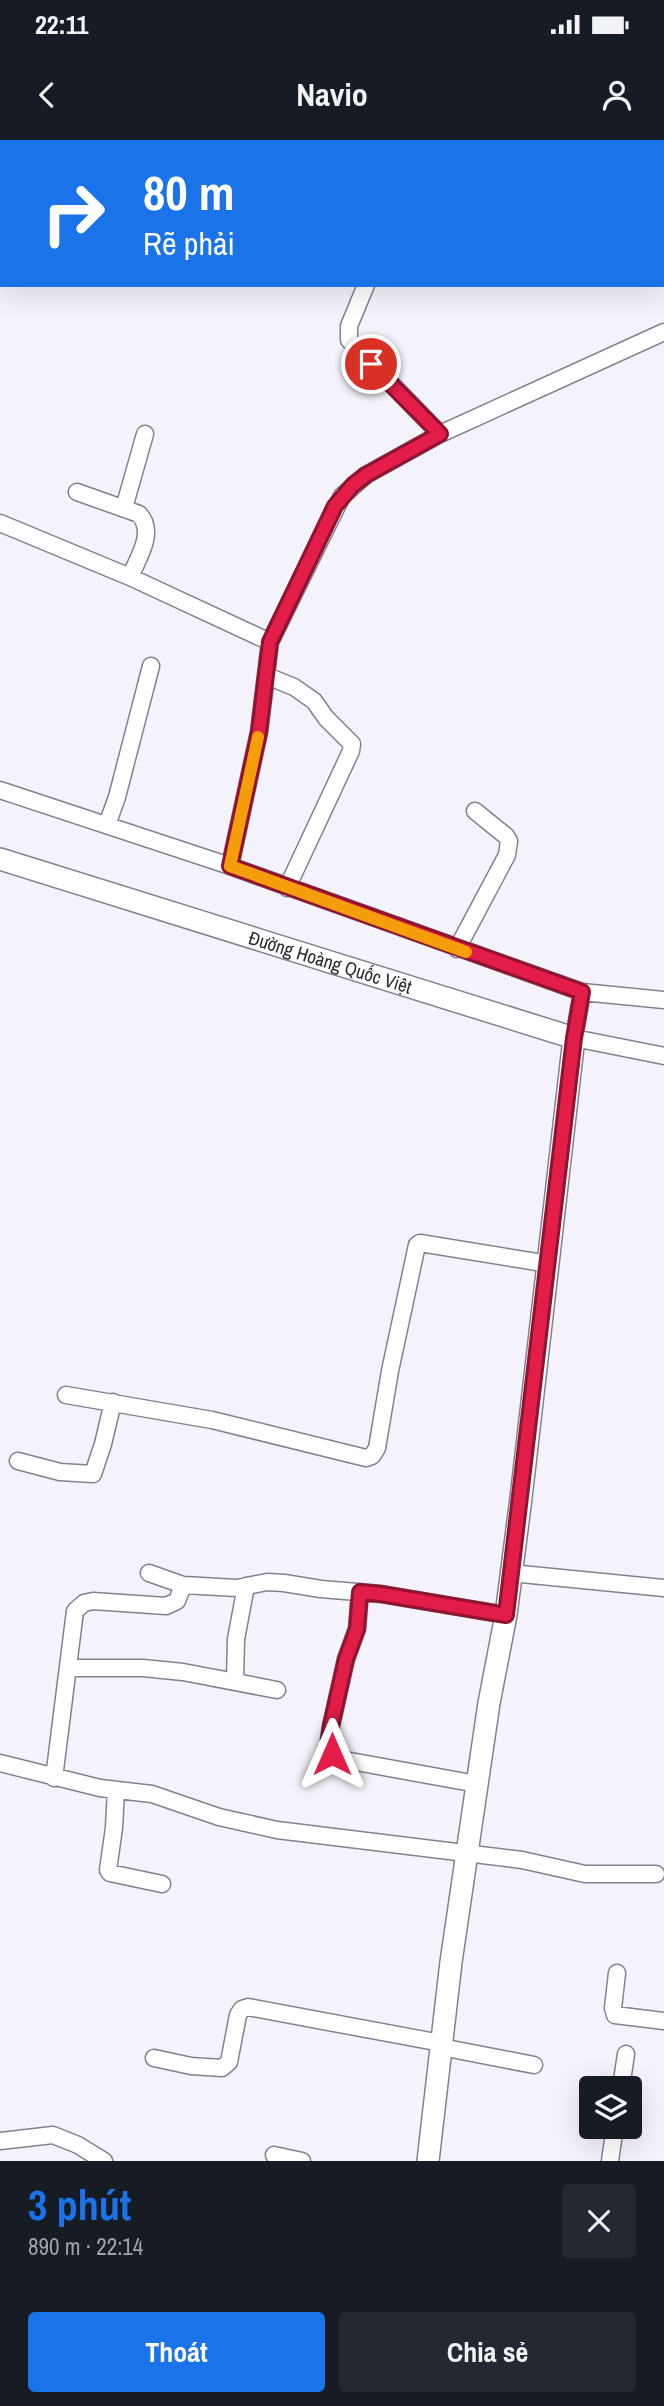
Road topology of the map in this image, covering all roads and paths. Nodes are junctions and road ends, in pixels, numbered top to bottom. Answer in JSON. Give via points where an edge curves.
{"nodes":[{"id":1,"x":365,"y":287,"type":"edge"},
{"id":2,"x":664,"y":332,"type":"edge"},
{"id":3,"x":145,"y":434,"type":"dead end"},
{"id":4,"x":440,"y":434,"type":"junction"},
{"id":5,"x":76,"y":492,"type":"dead end"},
{"id":6,"x":124,"y":509,"type":"junction"},
{"id":7,"x":0,"y":523,"type":"edge"},
{"id":8,"x":130,"y":577,"type":"junction"},
{"id":9,"x":270,"y":642,"type":"junction"},
{"id":10,"x":151,"y":666,"type":"dead end"},
{"id":11,"x":267,"y":676,"type":"junction"},
{"id":12,"x":0,"y":790,"type":"edge"},
{"id":13,"x":475,"y":811,"type":"dead end"},
{"id":14,"x":107,"y":825,"type":"junction"},
{"id":15,"x":0,"y":859,"type":"edge"},
{"id":16,"x":230,"y":866,"type":"junction"},
{"id":17,"x":287,"y":888,"type":"junction"},
{"id":18,"x":457,"y":949,"type":"junction"},
{"id":19,"x":581,"y":999,"type":"junction"},
{"id":20,"x":664,"y":1000,"type":"edge"},
{"id":21,"x":575,"y":1032,"type":"junction"},
{"id":22,"x":664,"y":1056,"type":"edge"},
{"id":23,"x":549,"y":1264,"type":"junction"},
{"id":24,"x":65,"y":1395,"type":"dead end"},
{"id":25,"x":113,"y":1402,"type":"junction"},
{"id":26,"x":18,"y":1461,"type":"dead end"},
{"id":27,"x":149,"y":1573,"type":"dead end"},
{"id":28,"x":511,"y":1573,"type":"junction"},
{"id":29,"x":183,"y":1585,"type":"junction"},
{"id":30,"x":246,"y":1586,"type":"junction"},
{"id":31,"x":664,"y":1588,"type":"edge"},
{"id":32,"x":360,"y":1592,"type":"junction"},
{"id":33,"x":506,"y":1615,"type":"junction"},
{"id":34,"x":68,"y":1668,"type":"junction"},
{"id":35,"x":235,"y":1682,"type":"junction"},
{"id":36,"x":277,"y":1690,"type":"dead end"},
{"id":37,"x":0,"y":1763,"type":"edge"},
{"id":38,"x":54,"y":1778,"type":"junction"},
{"id":39,"x":477,"y":1784,"type":"junction"},
{"id":40,"x":116,"y":1790,"type":"junction"},
{"id":41,"x":468,"y":1854,"type":"junction"},
{"id":42,"x":656,"y":1874,"type":"dead end"},
{"id":43,"x":162,"y":1884,"type":"dead end"},
{"id":44,"x":618,"y":1973,"type":"dead end"},
{"id":45,"x":664,"y":2021,"type":"edge"},
{"id":46,"x":441,"y":2045,"type":"junction"},
{"id":47,"x":626,"y":2054,"type":"dead end"},
{"id":48,"x":154,"y":2058,"type":"dead end"},
{"id":49,"x":534,"y":2065,"type":"dead end"},
{"id":50,"x":623,"y":2076,"type":"edge"},
{"id":51,"x":613,"y":2139,"type":"edge"},
{"id":52,"x":0,"y":2141,"type":"edge"},
{"id":53,"x":274,"y":2155,"type":"dead end"},
{"id":54,"x":104,"y":2161,"type":"edge"},
{"id":55,"x":302,"y":2161,"type":"edge"},
{"id":56,"x":428,"y":2161,"type":"edge"},
{"id":57,"x":610,"y":2161,"type":"edge"}],
"edges":[{"from":1,"to":4,"type":"street","via":[[349,326],[349,340]]},
{"from":2,"to":4,"type":"street"},
{"from":3,"to":6,"type":"street"},
{"from":4,"to":9,"type":"street","via":[[366,475],[342,496]]},
{"from":5,"to":6,"type":"street"},
{"from":6,"to":8,"type":"street","via":[[139,514],[147,528]]},
{"from":7,"to":8,"type":"street"},
{"from":8,"to":9,"type":"street"},
{"from":9,"to":11,"type":"street"},
{"from":10,"to":14,"type":"street"},
{"from":11,"to":16,"type":"street"},
{"from":11,"to":17,"type":"street","via":[[314,701],[352,744]]},
{"from":12,"to":14,"type":"street"},
{"from":13,"to":18,"type":"street","via":[[506,836],[508,848]]},
{"from":14,"to":16,"type":"street"},
{"from":15,"to":21,"type":"street","name":"Đường Hoàng Quốc Việt"},
{"from":16,"to":17,"type":"street"},
{"from":17,"to":18,"type":"street"},
{"from":18,"to":19,"type":"street"},
{"from":19,"to":20,"type":"street"},
{"from":19,"to":21,"type":"street"},
{"from":21,"to":22,"type":"street","name":"Đường Hoàng Quốc Việt"},
{"from":21,"to":23,"type":"street"},
{"from":23,"to":25,"type":"street","via":[[416,1245],[377,1448],[366,1458],[212,1420]]},
{"from":23,"to":28,"type":"street"},
{"from":24,"to":25,"type":"street"},
{"from":25,"to":26,"type":"street","via":[[90,1476]]},
{"from":27,"to":29,"type":"street"},
{"from":28,"to":31,"type":"street"},
{"from":28,"to":33,"type":"street"},
{"from":29,"to":30,"type":"street"},
{"from":29,"to":34,"type":"street","via":[[177,1601],[166,1606],[93,1601],[79,1606]]},
{"from":30,"to":32,"type":"street","via":[[267,1582]]},
{"from":30,"to":35,"type":"street","via":[[236,1639]]},
{"from":32,"to":33,"type":"street"},
{"from":32,"to":39,"type":"street","via":[[357,1629],[331,1726],[332,1754]]},
{"from":33,"to":39,"type":"street"},
{"from":34,"to":35,"type":"street","via":[[144,1668]]},
{"from":34,"to":38,"type":"street"},
{"from":35,"to":36,"type":"street"},
{"from":37,"to":38,"type":"street"},
{"from":38,"to":40,"type":"street"},
{"from":39,"to":41,"type":"street"},
{"from":40,"to":41,"type":"street","via":[[152,1794],[219,1817],[277,1830]]},
{"from":40,"to":43,"type":"street","via":[[108,1870]]},
{"from":41,"to":42,"type":"street","via":[[584,1874]]},
{"from":41,"to":46,"type":"street"},
{"from":44,"to":45,"type":"street","via":[[615,2015]]},
{"from":46,"to":48,"type":"street","via":[[248,2007],[238,2015],[229,2062],[222,2067]]},
{"from":46,"to":49,"type":"street"},
{"from":46,"to":56,"type":"street"},
{"from":47,"to":50,"type":"street"},
{"from":51,"to":57,"type":"street"},
{"from":52,"to":54,"type":"street","via":[[53,2135]]},
{"from":53,"to":55,"type":"street"}]}
